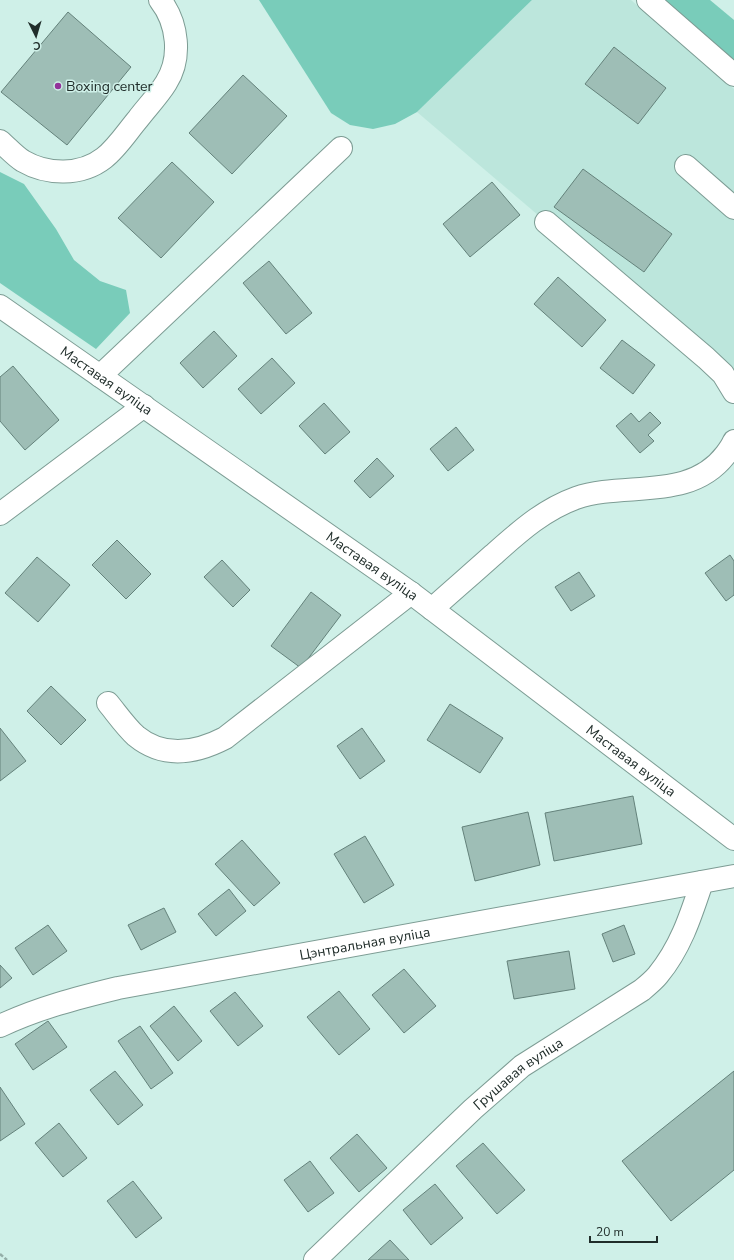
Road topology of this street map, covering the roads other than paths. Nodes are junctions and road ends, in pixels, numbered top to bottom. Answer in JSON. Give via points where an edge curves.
{"nodes":[{"id":1,"x":160,"y":0,"type":"edge"},
{"id":2,"x":648,"y":0,"type":"edge"},
{"id":3,"x":734,"y":75,"type":"edge"},
{"id":4,"x":0,"y":141,"type":"edge"},
{"id":5,"x":342,"y":148,"type":"dead end"},
{"id":6,"x":686,"y":166,"type":"dead end"},
{"id":7,"x":734,"y":208,"type":"edge"},
{"id":8,"x":546,"y":222,"type":"dead end"},
{"id":9,"x":0,"y":306,"type":"edge"},
{"id":10,"x":100,"y":376,"type":"junction"},
{"id":11,"x":734,"y":392,"type":"edge"},
{"id":12,"x":144,"y":406,"type":"junction"},
{"id":13,"x":734,"y":441,"type":"edge"},
{"id":14,"x":0,"y":514,"type":"edge"},
{"id":15,"x":411,"y":594,"type":"junction"},
{"id":16,"x":432,"y":609,"type":"junction"},
{"id":17,"x":108,"y":704,"type":"dead end"},
{"id":18,"x":734,"y":839,"type":"edge"},
{"id":19,"x":734,"y":876,"type":"edge"},
{"id":20,"x":702,"y":882,"type":"junction"},
{"id":21,"x":0,"y":1026,"type":"edge"},
{"id":22,"x":315,"y":1260,"type":"edge"}],
"edges":[{"from":1,"to":4,"type":"street","via":[[170,17],[176,44],[173,70],[166,83],[118,145],[104,159],[71,171],[52,171],[36,168],[22,160]]},
{"from":2,"to":3,"type":"street"},
{"from":5,"to":10,"type":"street"},
{"from":6,"to":7,"type":"street"},
{"from":8,"to":11,"type":"street","via":[[706,358],[723,374]]},
{"from":9,"to":10,"type":"street","name":"Маставая вуліца"},
{"from":10,"to":12,"type":"street","name":"Маставая вуліца"},
{"from":12,"to":14,"type":"street"},
{"from":12,"to":15,"type":"street","name":"Маставая вуліца"},
{"from":13,"to":16,"type":"street","via":[[720,461],[704,475],[686,482],[601,492],[576,498],[551,509],[531,522]]},
{"from":15,"to":16,"type":"street","name":"Маставая вуліца"},
{"from":15,"to":17,"type":"street","via":[[226,738],[210,746],[191,751],[170,751],[151,745],[136,735]]},
{"from":16,"to":18,"type":"street","name":"Маставая вуліца"},
{"from":19,"to":20,"type":"street","name":"Цэнтральная вуліца"},
{"from":20,"to":21,"type":"street","name":"Цэнтральная вуліца","via":[[118,988],[50,1005]]},
{"from":20,"to":22,"type":"street","name":"Грушавая вуліца","via":[[681,940],[658,976],[642,990],[522,1066],[473,1109]]}]}
